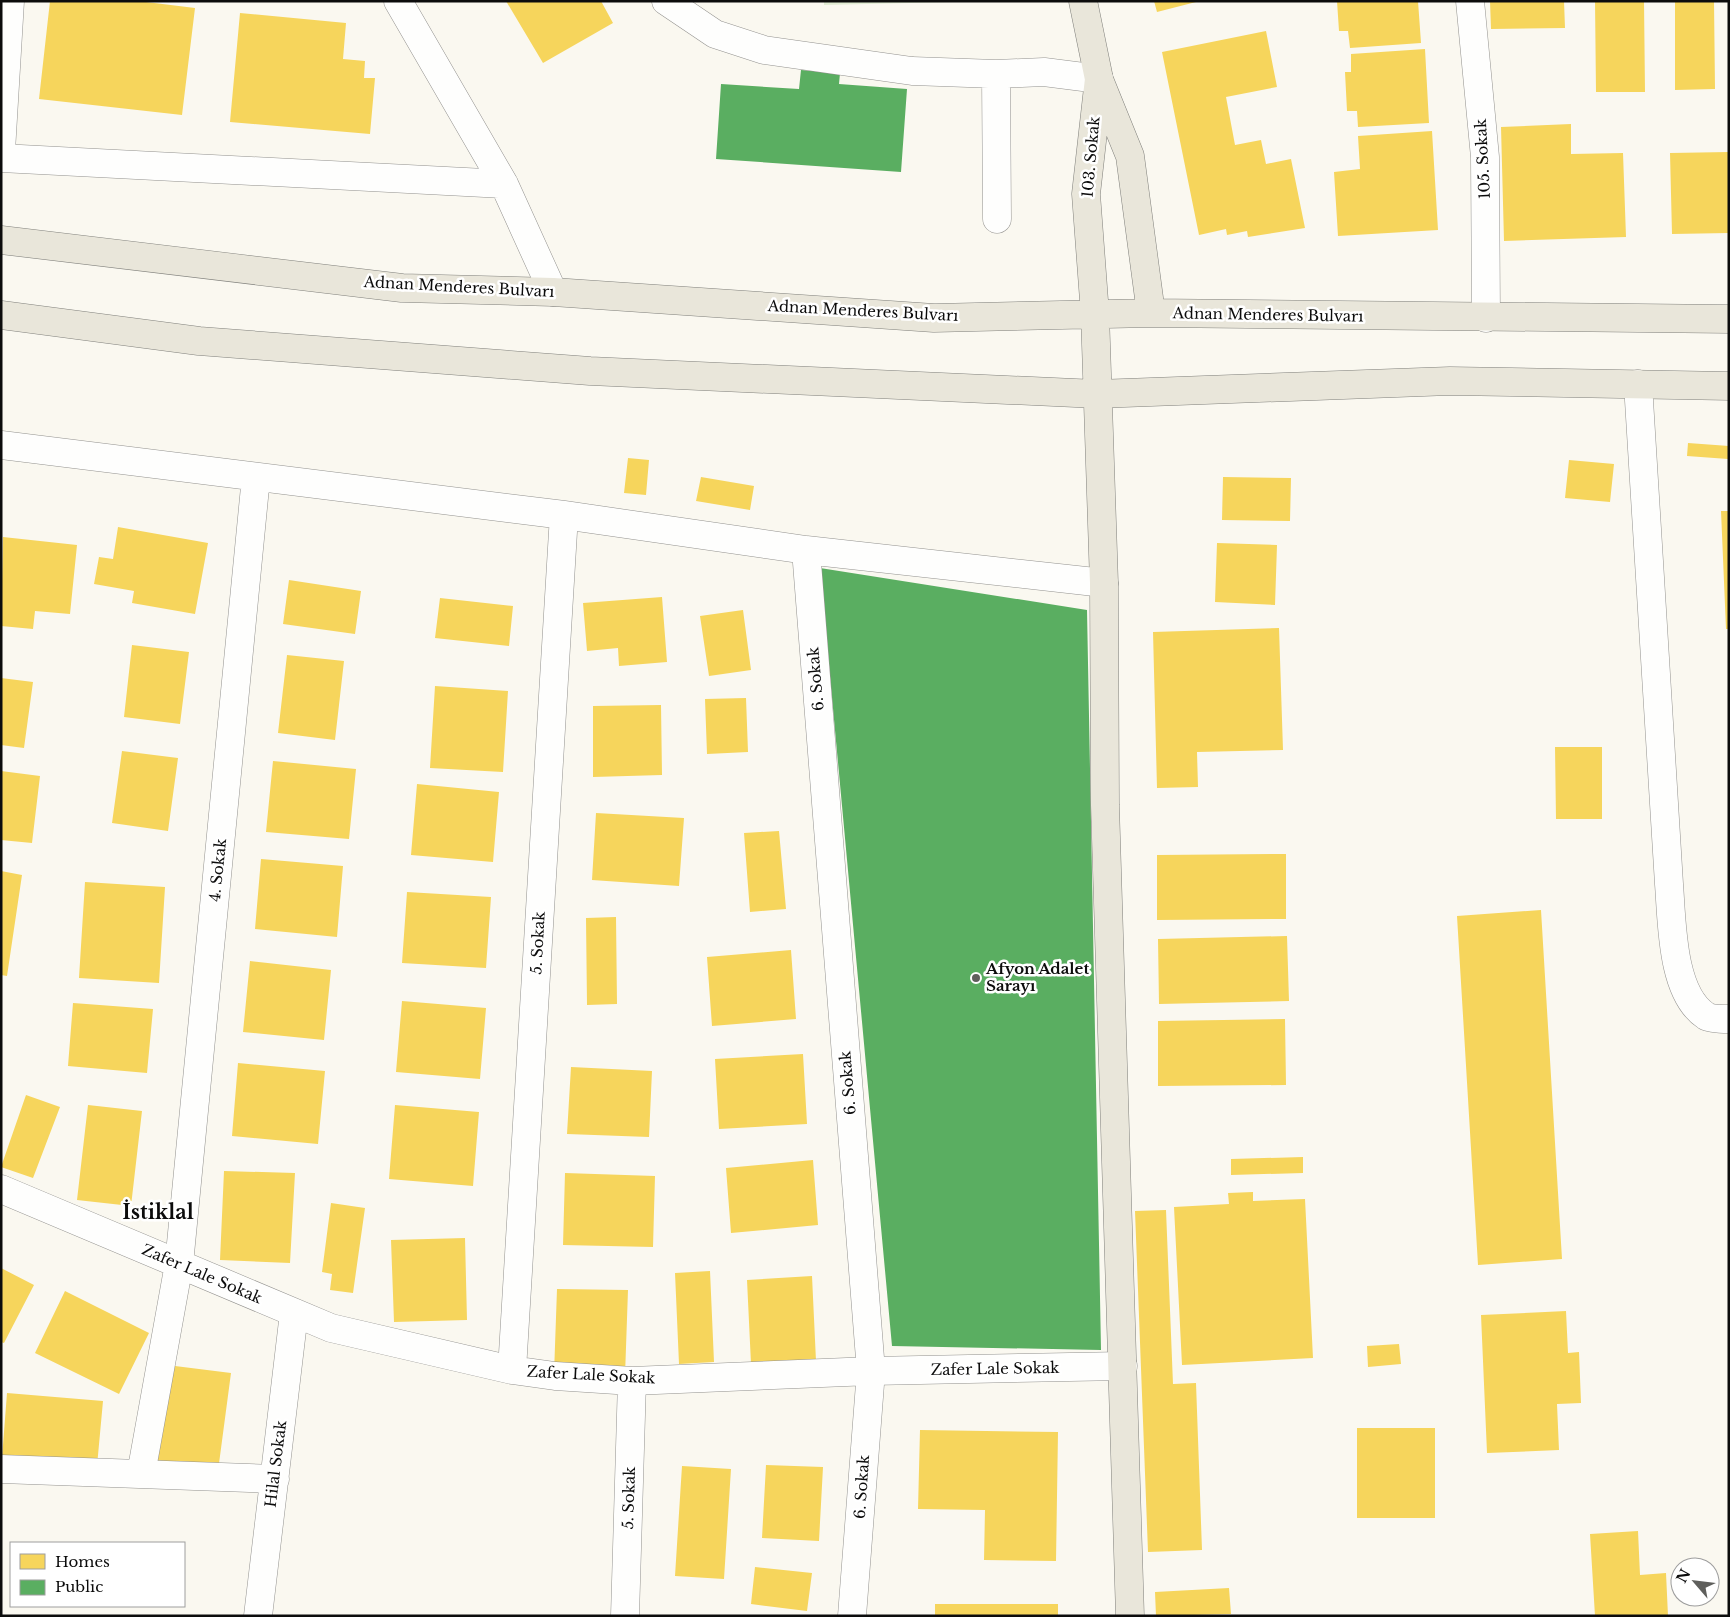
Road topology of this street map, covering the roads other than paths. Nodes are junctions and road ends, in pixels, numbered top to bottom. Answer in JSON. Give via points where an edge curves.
{"nodes":[{"id":1,"x":10,"y":1,"type":"edge"},
{"id":2,"x":398,"y":1,"type":"edge"},
{"id":3,"x":666,"y":1,"type":"edge"},
{"id":4,"x":1083,"y":1,"type":"edge"},
{"id":5,"x":1470,"y":1,"type":"edge"},
{"id":6,"x":996,"y":74,"type":"junction"},
{"id":7,"x":1099,"y":79,"type":"junction"},
{"id":8,"x":1,"y":151,"type":"edge"},
{"id":9,"x":1,"y":158,"type":"edge"},
{"id":10,"x":504,"y":184,"type":"junction"},
{"id":11,"x":997,"y":219,"type":"dead end"},
{"id":12,"x":1,"y":240,"type":"edge"},
{"id":13,"x":553,"y":292,"type":"junction"},
{"id":14,"x":1151,"y":313,"type":"junction"},
{"id":15,"x":1095,"y":314,"type":"junction"},
{"id":16,"x":1,"y":315,"type":"edge"},
{"id":17,"x":1486,"y":318,"type":"junction"},
{"id":18,"x":1729,"y":319,"type":"edge"},
{"id":19,"x":1638,"y":384,"type":"junction"},
{"id":20,"x":1729,"y":386,"type":"edge"},
{"id":21,"x":1097,"y":394,"type":"junction"},
{"id":22,"x":1,"y":445,"type":"edge"},
{"id":23,"x":256,"y":477,"type":"junction"},
{"id":24,"x":564,"y":515,"type":"junction"},
{"id":25,"x":806,"y":550,"type":"junction"},
{"id":26,"x":1104,"y":583,"type":"junction"},
{"id":27,"x":1729,"y":1020,"type":"edge"},
{"id":28,"x":1,"y":1189,"type":"edge"},
{"id":29,"x":179,"y":1264,"type":"junction"},
{"id":30,"x":294,"y":1313,"type":"junction"},
{"id":31,"x":1123,"y":1366,"type":"junction"},
{"id":32,"x":512,"y":1370,"type":"junction"},
{"id":33,"x":870,"y":1371,"type":"junction"},
{"id":34,"x":632,"y":1380,"type":"junction"},
{"id":35,"x":1,"y":1469,"type":"edge"},
{"id":36,"x":141,"y":1474,"type":"junction"},
{"id":37,"x":275,"y":1479,"type":"junction"},
{"id":38,"x":258,"y":1616,"type":"edge"},
{"id":39,"x":626,"y":1616,"type":"edge"},
{"id":40,"x":852,"y":1616,"type":"edge"},
{"id":41,"x":1130,"y":1616,"type":"edge"}],
"edges":[{"from":1,"to":8,"type":"street"},
{"from":2,"to":10,"type":"street"},
{"from":3,"to":6,"type":"street","via":[[715,34],[764,50],[912,70]]},
{"from":4,"to":7,"type":"main road","name":"103. Sokak"},
{"from":5,"to":17,"type":"street","name":"105. Sokak","via":[[1485,158]]},
{"from":6,"to":7,"type":"street","via":[[1044,72]]},
{"from":6,"to":11,"type":"street"},
{"from":7,"to":14,"type":"main road","via":[[1130,156]]},
{"from":7,"to":15,"type":"main road","name":"103. Sokak","via":[[1086,194]]},
{"from":9,"to":10,"type":"street"},
{"from":10,"to":13,"type":"street"},
{"from":12,"to":13,"type":"main road","name":"Adnan Menderes Bulvarı","via":[[402,288]]},
{"from":13,"to":15,"type":"main road","name":"Adnan Menderes Bulvarı","via":[[934,318]]},
{"from":14,"to":15,"type":"main road","name":"Adnan Menderes Bulvarı"},
{"from":14,"to":17,"type":"main road","name":"Adnan Menderes Bulvarı"},
{"from":15,"to":21,"type":"main road","name":"103. Sokak"},
{"from":16,"to":21,"type":"main road","via":[[199,341],[570,369]]},
{"from":17,"to":18,"type":"main road","name":"Adnan Menderes Bulvarı"},
{"from":19,"to":20,"type":"main road"},
{"from":19,"to":21,"type":"main road","via":[[1450,380]]},
{"from":19,"to":27,"type":"street","via":[[1676,954],[1683,985],[1694,1003],[1707,1017]]},
{"from":21,"to":26,"type":"main road","name":"103. Sokak"},
{"from":22,"to":23,"type":"street"},
{"from":23,"to":24,"type":"street"},
{"from":23,"to":29,"type":"street","name":"4. Sokak"},
{"from":24,"to":25,"type":"street"},
{"from":24,"to":32,"type":"street","name":"5. Sokak"},
{"from":25,"to":26,"type":"street"},
{"from":25,"to":33,"type":"street","name":"6. Sokak"},
{"from":26,"to":31,"type":"main road","name":"103. Sokak","via":[[1105,805]]},
{"from":28,"to":29,"type":"street","name":"Zafer Lale Sokak"},
{"from":29,"to":30,"type":"street","name":"Zafer Lale Sokak"},
{"from":29,"to":36,"type":"street","name":"4. Sokak"},
{"from":30,"to":32,"type":"street","name":"Zafer Lale Sokak","via":[[331,1328]]},
{"from":30,"to":37,"type":"street","name":"Hilal Sokak"},
{"from":31,"to":33,"type":"street","name":"Zafer Lale Sokak"},
{"from":31,"to":41,"type":"main road","name":"103. Sokak"},
{"from":32,"to":34,"type":"street","name":"Zafer Lale Sokak"},
{"from":33,"to":34,"type":"street","name":"Zafer Lale Sokak"},
{"from":33,"to":40,"type":"street","name":"6. Sokak"},
{"from":34,"to":39,"type":"street","name":"5. Sokak"},
{"from":35,"to":36,"type":"street"},
{"from":36,"to":37,"type":"street"},
{"from":37,"to":38,"type":"street","name":"Hilal Sokak"}]}
